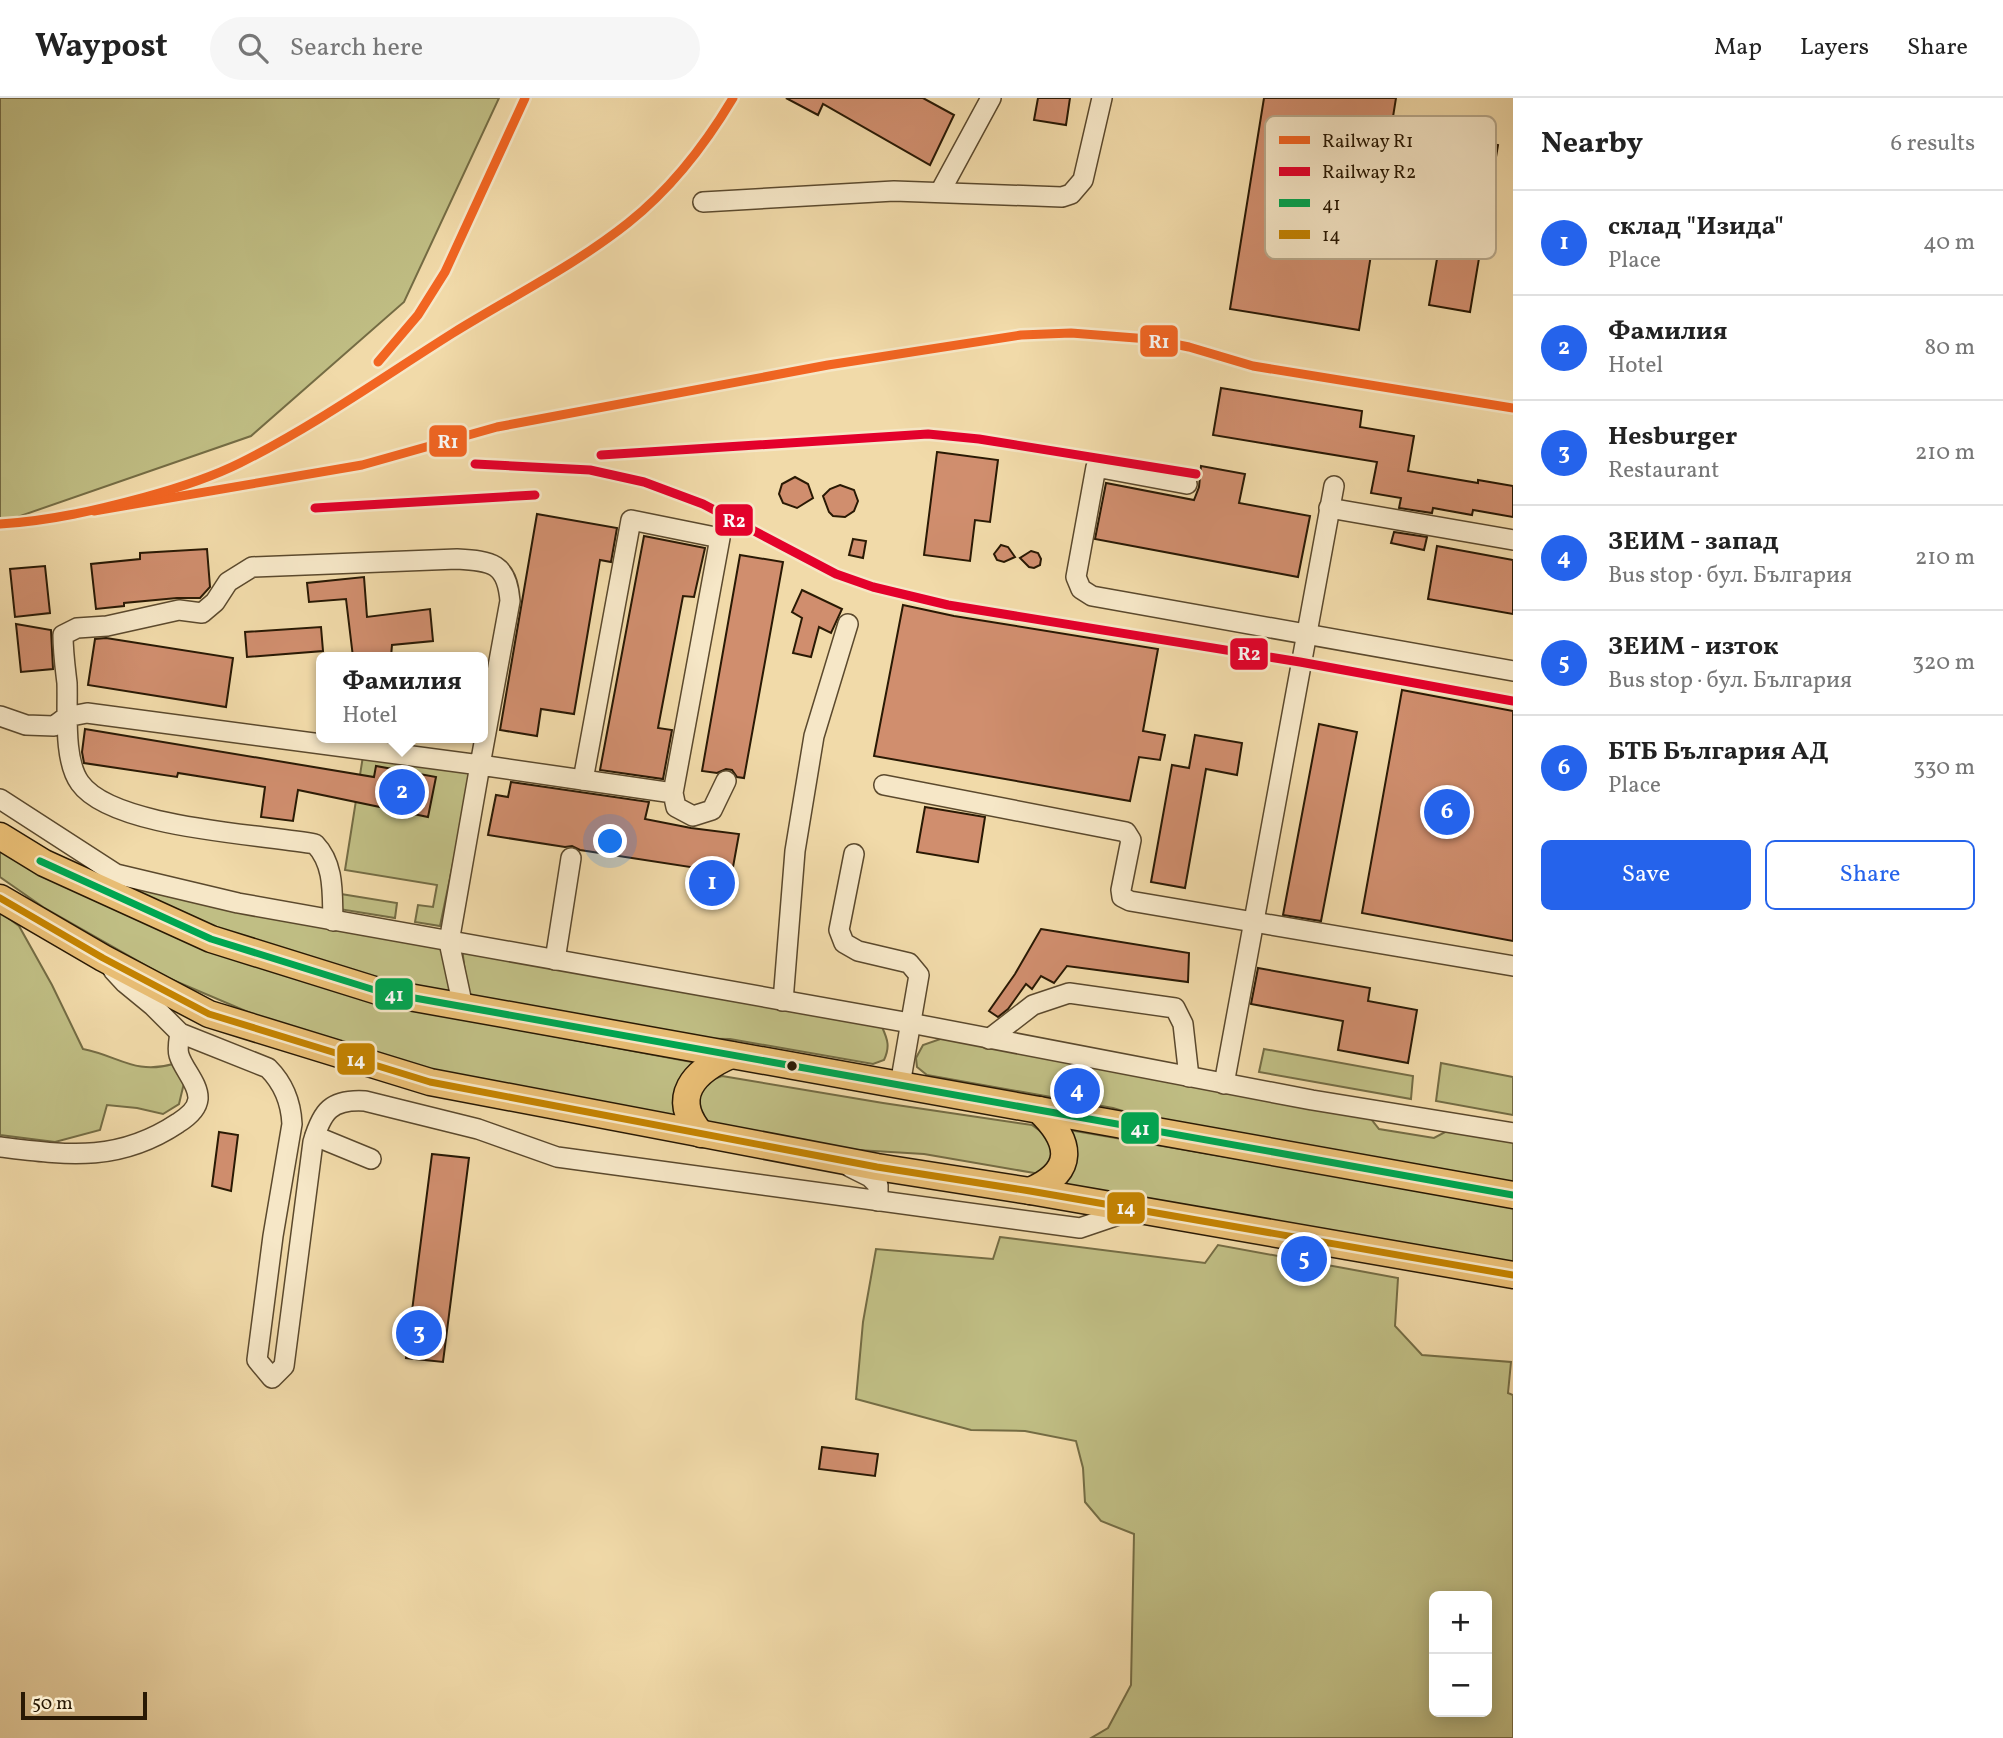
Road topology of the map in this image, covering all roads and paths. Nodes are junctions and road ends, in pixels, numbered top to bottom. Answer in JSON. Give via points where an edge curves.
{"nodes":[{"id":1,"x":991,"y":98,"type":"edge"},
{"id":2,"x":1102,"y":98,"type":"edge"},
{"id":3,"x":940,"y":192,"type":"junction"},
{"id":4,"x":703,"y":202,"type":"dead end"},
{"id":5,"x":1187,"y":484,"type":"dead end"},
{"id":6,"x":1334,"y":486,"type":"dead end"},
{"id":7,"x":1329,"y":508,"type":"junction"},
{"id":8,"x":1513,"y":540,"type":"edge"},
{"id":9,"x":848,"y":624,"type":"dead end"},
{"id":10,"x":1305,"y":632,"type":"junction"},
{"id":11,"x":1513,"y":671,"type":"edge"},
{"id":12,"x":0,"y":716,"type":"edge"},
{"id":13,"x":66,"y":717,"type":"junction"},
{"id":14,"x":488,"y":721,"type":"edge"},
{"id":15,"x":484,"y":743,"type":"edge"},
{"id":16,"x":480,"y":765,"type":"junction"},
{"id":17,"x":583,"y":780,"type":"junction"},
{"id":18,"x":726,"y":781,"type":"dead end"},
{"id":19,"x":884,"y":785,"type":"dead end"},
{"id":20,"x":673,"y":793,"type":"junction"},
{"id":21,"x":0,"y":799,"type":"edge"},
{"id":22,"x":0,"y":836,"type":"edge"},
{"id":23,"x":854,"y":854,"type":"dead end"},
{"id":24,"x":571,"y":858,"type":"dead end"},
{"id":25,"x":0,"y":898,"type":"edge"},
{"id":26,"x":333,"y":921,"type":"junction"},
{"id":27,"x":1253,"y":921,"type":"junction"},
{"id":28,"x":449,"y":942,"type":"junction"},
{"id":29,"x":103,"y":958,"type":"junction"},
{"id":30,"x":555,"y":960,"type":"junction"},
{"id":31,"x":1513,"y":966,"type":"edge"},
{"id":32,"x":783,"y":1001,"type":"junction"},
{"id":33,"x":463,"y":1007,"type":"junction"},
{"id":34,"x":910,"y":1023,"type":"junction"},
{"id":35,"x":180,"y":1033,"type":"junction"},
{"id":36,"x":989,"y":1039,"type":"junction"},
{"id":37,"x":731,"y":1055,"type":"junction"},
{"id":38,"x":1189,"y":1077,"type":"junction"},
{"id":39,"x":1224,"y":1084,"type":"junction"},
{"id":40,"x":900,"y":1085,"type":"junction"},
{"id":41,"x":1040,"y":1110,"type":"junction"},
{"id":42,"x":1513,"y":1133,"type":"edge"},
{"id":43,"x":701,"y":1134,"type":"junction"},
{"id":44,"x":315,"y":1136,"type":"junction"},
{"id":45,"x":0,"y":1147,"type":"edge"},
{"id":46,"x":830,"y":1158,"type":"junction"},
{"id":47,"x":371,"y":1159,"type":"dead end"},
{"id":48,"x":1030,"y":1191,"type":"junction"},
{"id":49,"x":1513,"y":1195,"type":"edge"},
{"id":50,"x":878,"y":1201,"type":"junction"},
{"id":51,"x":1134,"y":1209,"type":"junction"},
{"id":52,"x":1513,"y":1275,"type":"edge"}],
"edges":[{"from":1,"to":3,"type":"street"},
{"from":2,"to":3,"type":"street","via":[[1088,167],[1071,194]]},
{"from":3,"to":4,"type":"street"},
{"from":5,"to":10,"type":"street","via":[[1096,467],[1076,578],[1081,590],[1092,596]]},
{"from":6,"to":7,"type":"street"},
{"from":7,"to":8,"type":"street"},
{"from":7,"to":10,"type":"street"},
{"from":9,"to":32,"type":"street","via":[[814,736],[795,851]]},
{"from":10,"to":11,"type":"street"},
{"from":10,"to":27,"type":"street"},
{"from":12,"to":13,"type":"street","via":[[26,725],[54,726]]},
{"from":13,"to":14,"type":"street","via":[[64,635],[78,628],[179,610],[202,613],[228,582],[252,567],[457,559],[484,560],[502,570],[508,584],[510,601]]},
{"from":13,"to":16,"type":"street","via":[[87,713]]},
{"from":13,"to":26,"type":"street","via":[[79,783],[106,805],[155,821],[315,844],[326,855]]},
{"from":15,"to":16,"type":"street"},
{"from":16,"to":17,"type":"street"},
{"from":16,"to":28,"type":"street"},
{"from":17,"to":20,"type":"street"},
{"from":17,"to":20,"type":"street","via":[[631,520],[720,538]]},
{"from":18,"to":20,"type":"street","via":[[712,810],[693,817],[676,807]]},
{"from":19,"to":27,"type":"street","via":[[1126,832],[1132,840],[1122,897]]},
{"from":21,"to":26,"type":"street","via":[[116,874]]},
{"from":22,"to":33,"type":"highway","via":[[44,863],[211,939],[381,992]]},
{"from":23,"to":34,"type":"street","via":[[839,930],[844,943],[858,951],[909,963],[919,975]]},
{"from":24,"to":30,"type":"street"},
{"from":25,"to":29,"type":"highway"},
{"from":26,"to":28,"type":"street"},
{"from":27,"to":31,"type":"street"},
{"from":27,"to":39,"type":"street"},
{"from":28,"to":30,"type":"street"},
{"from":28,"to":33,"type":"street"},
{"from":29,"to":35,"type":"street"},
{"from":29,"to":43,"type":"highway","via":[[209,1014],[430,1082]]},
{"from":30,"to":32,"type":"street"},
{"from":32,"to":34,"type":"street"},
{"from":33,"to":37,"type":"highway"},
{"from":34,"to":36,"type":"street"},
{"from":34,"to":40,"type":"street"},
{"from":35,"to":44,"type":"street","via":[[268,1068],[291,1106],[257,1360],[272,1378],[284,1366]]},
{"from":35,"to":45,"type":"street","via":[[178,1053],[198,1100],[196,1107],[168,1130],[96,1154]]},
{"from":36,"to":38,"type":"street"},
{"from":36,"to":38,"type":"street","via":[[1033,1005],[1069,993],[1175,1008],[1183,1024]]},
{"from":37,"to":40,"type":"highway"},
{"from":37,"to":43,"type":"highway","via":[[713,1062],[692,1082],[686,1096],[690,1121]]},
{"from":38,"to":39,"type":"street"},
{"from":39,"to":42,"type":"street"},
{"from":40,"to":41,"type":"highway"},
{"from":41,"to":48,"type":"highway","via":[[1061,1137],[1063,1162],[1058,1174]]},
{"from":41,"to":49,"type":"highway"},
{"from":43,"to":46,"type":"highway"},
{"from":44,"to":47,"type":"street"},
{"from":44,"to":50,"type":"street","via":[[324,1114],[336,1105],[346,1100],[365,1101],[478,1129],[557,1157]]},
{"from":46,"to":48,"type":"highway"},
{"from":46,"to":50,"type":"street","via":[[870,1177],[878,1185]]},
{"from":48,"to":51,"type":"highway"},
{"from":50,"to":51,"type":"street","via":[[1080,1228]]},
{"from":51,"to":52,"type":"highway"}]}
